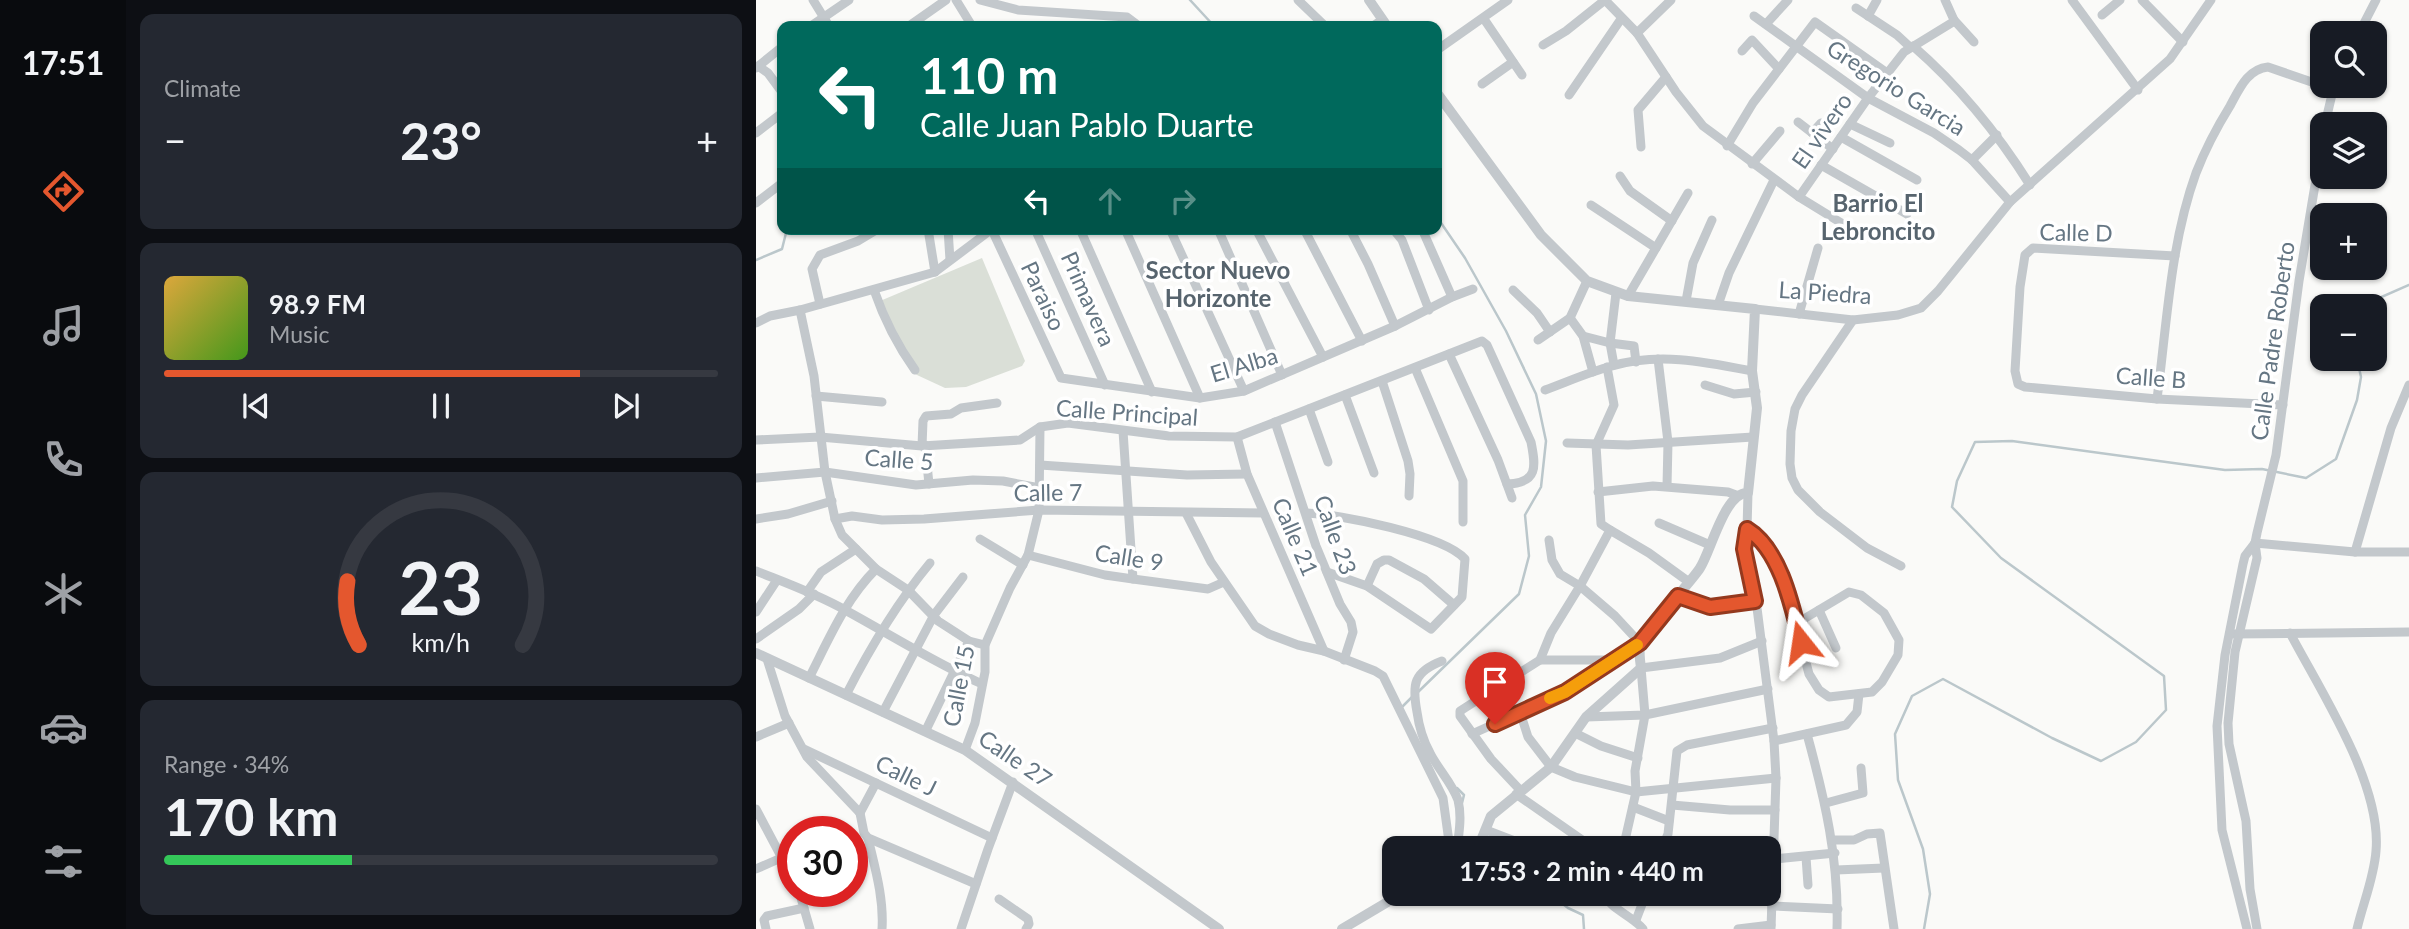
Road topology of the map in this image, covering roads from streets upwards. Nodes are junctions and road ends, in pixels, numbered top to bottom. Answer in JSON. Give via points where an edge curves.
{"nodes":[{"id":1,"x":813,"y":0,"type":"edge"},
{"id":2,"x":849,"y":0,"type":"edge"},
{"id":3,"x":946,"y":0,"type":"edge"},
{"id":4,"x":956,"y":0,"type":"edge"},
{"id":5,"x":980,"y":0,"type":"edge"},
{"id":6,"x":1298,"y":0,"type":"edge"},
{"id":7,"x":1369,"y":0,"type":"edge"},
{"id":8,"x":1508,"y":0,"type":"edge"},
{"id":9,"x":1605,"y":0,"type":"edge"},
{"id":10,"x":1671,"y":0,"type":"edge"},
{"id":11,"x":1788,"y":0,"type":"edge"},
{"id":12,"x":1877,"y":0,"type":"edge"},
{"id":13,"x":1945,"y":0,"type":"edge"},
{"id":14,"x":2072,"y":0,"type":"edge"},
{"id":15,"x":2120,"y":0,"type":"edge"},
{"id":16,"x":2142,"y":0,"type":"edge"},
{"id":17,"x":2211,"y":0,"type":"edge"},
{"id":18,"x":2375,"y":0,"type":"edge"},
{"id":19,"x":1856,"y":8,"type":"dead end"},
{"id":20,"x":2102,"y":15,"type":"dead end"},
{"id":21,"x":1754,"y":16,"type":"dead end"},
{"id":22,"x":1868,"y":16,"type":"junction"},
{"id":23,"x":824,"y":17,"type":"junction"},
{"id":24,"x":1484,"y":19,"type":"junction"},
{"id":25,"x":1621,"y":19,"type":"junction"},
{"id":26,"x":1954,"y":20,"type":"junction"},
{"id":27,"x":818,"y":21,"type":"edge"},
{"id":28,"x":826,"y":21,"type":"edge"},
{"id":29,"x":916,"y":21,"type":"edge"},
{"id":30,"x":969,"y":21,"type":"edge"},
{"id":31,"x":1132,"y":21,"type":"edge"},
{"id":32,"x":1320,"y":21,"type":"edge"},
{"id":33,"x":1380,"y":21,"type":"edge"},
{"id":34,"x":2365,"y":21,"type":"edge"},
{"id":35,"x":1766,"y":24,"type":"junction"},
{"id":36,"x":1637,"y":33,"type":"junction"},
{"id":37,"x":1974,"y":42,"type":"dead end"},
{"id":38,"x":2183,"y":42,"type":"junction"},
{"id":39,"x":1543,"y":45,"type":"dead end"},
{"id":40,"x":1911,"y":46,"type":"junction"},
{"id":41,"x":1442,"y":47,"type":"edge"},
{"id":42,"x":1796,"y":48,"type":"junction"},
{"id":43,"x":777,"y":51,"type":"edge"},
{"id":44,"x":1742,"y":51,"type":"dead end"},
{"id":45,"x":1513,"y":62,"type":"junction"},
{"id":46,"x":757,"y":66,"type":"edge"},
{"id":47,"x":1779,"y":69,"type":"junction"},
{"id":48,"x":1887,"y":73,"type":"junction"},
{"id":49,"x":1522,"y":75,"type":"dead end"},
{"id":50,"x":1666,"y":77,"type":"junction"},
{"id":51,"x":2310,"y":81,"type":"edge"},
{"id":52,"x":1482,"y":84,"type":"dead end"},
{"id":53,"x":777,"y":85,"type":"edge"},
{"id":54,"x":2138,"y":90,"type":"junction"},
{"id":55,"x":1569,"y":95,"type":"dead end"},
{"id":56,"x":1868,"y":98,"type":"junction"},
{"id":57,"x":1442,"y":101,"type":"edge"},
{"id":58,"x":777,"y":117,"type":"edge"},
{"id":59,"x":1798,"y":122,"type":"dead end"},
{"id":60,"x":1821,"y":123,"type":"dead end"},
{"id":61,"x":1850,"y":124,"type":"junction"},
{"id":62,"x":1780,"y":131,"type":"dead end"},
{"id":63,"x":756,"y":133,"type":"edge"},
{"id":64,"x":1812,"y":133,"type":"junction"},
{"id":65,"x":1997,"y":135,"type":"junction"},
{"id":66,"x":1841,"y":137,"type":"junction"},
{"id":67,"x":1890,"y":143,"type":"dead end"},
{"id":68,"x":1727,"y":146,"type":"junction"},
{"id":69,"x":1642,"y":147,"type":"dead end"},
{"id":70,"x":1833,"y":149,"type":"junction"},
{"id":71,"x":1972,"y":160,"type":"junction"},
{"id":72,"x":1752,"y":164,"type":"junction"},
{"id":73,"x":1821,"y":165,"type":"junction"},
{"id":74,"x":1619,"y":176,"type":"dead end"},
{"id":75,"x":1774,"y":180,"type":"junction"},
{"id":76,"x":1917,"y":180,"type":"dead end"},
{"id":77,"x":2030,"y":185,"type":"junction"},
{"id":78,"x":777,"y":187,"type":"edge"},
{"id":79,"x":2317,"y":189,"type":"edge"},
{"id":80,"x":1688,"y":193,"type":"dead end"},
{"id":81,"x":1799,"y":197,"type":"junction"},
{"id":82,"x":2010,"y":202,"type":"junction"},
{"id":83,"x":756,"y":203,"type":"edge"},
{"id":84,"x":1591,"y":205,"type":"dead end"},
{"id":85,"x":1907,"y":215,"type":"dead end"},
{"id":86,"x":1672,"y":220,"type":"junction"},
{"id":87,"x":1712,"y":220,"type":"dead end"},
{"id":88,"x":1856,"y":232,"type":"dead end"},
{"id":89,"x":868,"y":235,"type":"edge"},
{"id":90,"x":929,"y":235,"type":"edge"},
{"id":91,"x":948,"y":235,"type":"edge"},
{"id":92,"x":985,"y":235,"type":"edge"},
{"id":93,"x":994,"y":235,"type":"edge"},
{"id":94,"x":1038,"y":235,"type":"edge"},
{"id":95,"x":1083,"y":235,"type":"edge"},
{"id":96,"x":1128,"y":235,"type":"edge"},
{"id":97,"x":1173,"y":235,"type":"edge"},
{"id":98,"x":1221,"y":235,"type":"edge"},
{"id":99,"x":1259,"y":235,"type":"edge"},
{"id":100,"x":1307,"y":235,"type":"edge"},
{"id":101,"x":1353,"y":235,"type":"edge"},
{"id":102,"x":1398,"y":235,"type":"edge"},
{"id":103,"x":1425,"y":235,"type":"edge"},
{"id":104,"x":1656,"y":248,"type":"junction"},
{"id":105,"x":1818,"y":248,"type":"dead end"},
{"id":106,"x":2175,"y":256,"type":"junction"},
{"id":107,"x":950,"y":260,"type":"junction"},
{"id":108,"x":935,"y":272,"type":"junction"},
{"id":109,"x":1587,"y":281,"type":"junction"},
{"id":110,"x":1473,"y":289,"type":"dead end"},
{"id":111,"x":873,"y":290,"type":"junction"},
{"id":112,"x":1513,"y":290,"type":"dead end"},
{"id":113,"x":1616,"y":293,"type":"junction"},
{"id":114,"x":1628,"y":296,"type":"junction"},
{"id":115,"x":1452,"y":297,"type":"junction"},
{"id":116,"x":1686,"y":301,"type":"junction"},
{"id":117,"x":820,"y":304,"type":"junction"},
{"id":118,"x":1718,"y":305,"type":"junction"},
{"id":119,"x":1755,"y":309,"type":"junction"},
{"id":120,"x":800,"y":310,"type":"junction"},
{"id":121,"x":1429,"y":310,"type":"junction"},
{"id":122,"x":1799,"y":314,"type":"junction"},
{"id":123,"x":1570,"y":318,"type":"junction"},
{"id":124,"x":1853,"y":320,"type":"junction"},
{"id":125,"x":756,"y":323,"type":"edge"},
{"id":126,"x":1395,"y":326,"type":"junction"},
{"id":127,"x":1550,"y":332,"type":"junction"},
{"id":128,"x":1583,"y":337,"type":"junction"},
{"id":129,"x":1538,"y":340,"type":"dead end"},
{"id":130,"x":1362,"y":341,"type":"junction"},
{"id":131,"x":1610,"y":344,"type":"junction"},
{"id":132,"x":1449,"y":354,"type":"junction"},
{"id":133,"x":1323,"y":357,"type":"junction"},
{"id":134,"x":1658,"y":359,"type":"junction"},
{"id":135,"x":1636,"y":362,"type":"junction"},
{"id":136,"x":1610,"y":366,"type":"junction"},
{"id":137,"x":1415,"y":368,"type":"junction"},
{"id":138,"x":915,"y":370,"type":"dead end"},
{"id":139,"x":1752,"y":370,"type":"junction"},
{"id":140,"x":1593,"y":372,"type":"junction"},
{"id":141,"x":1282,"y":375,"type":"junction"},
{"id":142,"x":1061,"y":378,"type":"joint"},
{"id":143,"x":1382,"y":381,"type":"junction"},
{"id":144,"x":2018,"y":384,"type":"joint"},
{"id":145,"x":1105,"y":385,"type":"junction"},
{"id":146,"x":1705,"y":385,"type":"dead end"},
{"id":147,"x":2409,"y":386,"type":"edge"},
{"id":148,"x":1545,"y":390,"type":"dead end"},
{"id":149,"x":1152,"y":391,"type":"junction"},
{"id":150,"x":1244,"y":391,"type":"junction"},
{"id":151,"x":1755,"y":392,"type":"junction"},
{"id":152,"x":1345,"y":395,"type":"junction"},
{"id":153,"x":816,"y":396,"type":"junction"},
{"id":154,"x":1200,"y":398,"type":"junction"},
{"id":155,"x":2157,"y":399,"type":"junction"},
{"id":156,"x":882,"y":402,"type":"dead end"},
{"id":157,"x":997,"y":403,"type":"dead end"},
{"id":158,"x":2283,"y":405,"type":"junction"},
{"id":159,"x":1309,"y":409,"type":"junction"},
{"id":160,"x":1275,"y":422,"type":"junction"},
{"id":161,"x":1040,"y":427,"type":"junction"},
{"id":162,"x":1123,"y":431,"type":"junction"},
{"id":163,"x":820,"y":437,"type":"junction"},
{"id":164,"x":1237,"y":437,"type":"junction"},
{"id":165,"x":1753,"y":437,"type":"junction"},
{"id":166,"x":756,"y":440,"type":"edge"},
{"id":167,"x":1668,"y":442,"type":"junction"},
{"id":168,"x":1567,"y":443,"type":"dead end"},
{"id":169,"x":924,"y":445,"type":"junction"},
{"id":170,"x":1596,"y":445,"type":"junction"},
{"id":171,"x":1328,"y":462,"type":"dead end"},
{"id":172,"x":1040,"y":465,"type":"junction"},
{"id":173,"x":1124,"y":470,"type":"junction"},
{"id":174,"x":825,"y":472,"type":"junction"},
{"id":175,"x":1374,"y":473,"type":"dead end"},
{"id":176,"x":1247,"y":474,"type":"junction"},
{"id":177,"x":756,"y":478,"type":"edge"},
{"id":178,"x":929,"y":484,"type":"junction"},
{"id":179,"x":1507,"y":484,"type":"junction"},
{"id":180,"x":1667,"y":486,"type":"junction"},
{"id":181,"x":1040,"y":488,"type":"junction"},
{"id":182,"x":1598,"y":492,"type":"junction"},
{"id":183,"x":1742,"y":494,"type":"junction"},
{"id":184,"x":1409,"y":496,"type":"dead end"},
{"id":185,"x":1512,"y":498,"type":"dead end"},
{"id":186,"x":832,"y":502,"type":"junction"},
{"id":187,"x":1039,"y":510,"type":"junction"},
{"id":188,"x":1130,"y":512,"type":"junction"},
{"id":189,"x":1186,"y":513,"type":"junction"},
{"id":190,"x":1263,"y":513,"type":"junction"},
{"id":191,"x":1306,"y":513,"type":"junction"},
{"id":192,"x":756,"y":519,"type":"edge"},
{"id":193,"x":835,"y":519,"type":"junction"},
{"id":194,"x":1464,"y":522,"type":"dead end"},
{"id":195,"x":1659,"y":523,"type":"dead end"},
{"id":196,"x":1747,"y":529,"type":"junction"},
{"id":197,"x":1610,"y":530,"type":"junction"},
{"id":198,"x":981,"y":539,"type":"dead end"},
{"id":199,"x":1549,"y":540,"type":"dead end"},
{"id":200,"x":2255,"y":543,"type":"junction"},
{"id":201,"x":1710,"y":545,"type":"junction"},
{"id":202,"x":856,"y":549,"type":"junction"},
{"id":203,"x":2355,"y":552,"type":"junction"},
{"id":204,"x":2409,"y":552,"type":"edge"},
{"id":205,"x":1028,"y":555,"type":"junction"},
{"id":206,"x":930,"y":563,"type":"dead end"},
{"id":207,"x":1023,"y":565,"type":"junction"},
{"id":208,"x":1901,"y":566,"type":"dead end"},
{"id":209,"x":876,"y":569,"type":"junction"},
{"id":210,"x":756,"y":571,"type":"edge"},
{"id":211,"x":1327,"y":572,"type":"junction"},
{"id":212,"x":963,"y":577,"type":"dead end"},
{"id":213,"x":1133,"y":579,"type":"junction"},
{"id":214,"x":777,"y":580,"type":"junction"},
{"id":215,"x":1224,"y":582,"type":"junction"},
{"id":216,"x":1689,"y":582,"type":"junction"},
{"id":217,"x":1367,"y":586,"type":"junction"},
{"id":218,"x":1580,"y":586,"type":"junction"},
{"id":219,"x":908,"y":590,"type":"junction"},
{"id":220,"x":810,"y":593,"type":"junction"},
{"id":221,"x":1678,"y":596,"type":"junction"},
{"id":222,"x":1755,"y":601,"type":"junction"},
{"id":223,"x":1454,"y":605,"type":"junction"},
{"id":224,"x":844,"y":609,"type":"junction"},
{"id":225,"x":1819,"y":610,"type":"junction"},
{"id":226,"x":756,"y":612,"type":"edge"},
{"id":227,"x":934,"y":615,"type":"junction"},
{"id":228,"x":1797,"y":624,"type":"junction"},
{"id":229,"x":881,"y":630,"type":"junction"},
{"id":230,"x":2409,"y":632,"type":"edge"},
{"id":231,"x":2290,"y":633,"type":"junction"},
{"id":232,"x":2234,"y":634,"type":"junction"},
{"id":233,"x":756,"y":639,"type":"edge"},
{"id":234,"x":970,"y":641,"type":"junction"},
{"id":235,"x":1762,"y":641,"type":"junction"},
{"id":236,"x":1640,"y":643,"type":"junction"},
{"id":237,"x":985,"y":646,"type":"junction"},
{"id":238,"x":1836,"y":648,"type":"dead end"},
{"id":239,"x":916,"y":650,"type":"junction"},
{"id":240,"x":1324,"y":651,"type":"junction"},
{"id":241,"x":756,"y":653,"type":"edge"},
{"id":242,"x":767,"y":659,"type":"junction"},
{"id":243,"x":1344,"y":660,"type":"junction"},
{"id":244,"x":1540,"y":660,"type":"junction"},
{"id":245,"x":1615,"y":660,"type":"junction"},
{"id":246,"x":1442,"y":661,"type":"dead end"},
{"id":247,"x":1641,"y":668,"type":"junction"},
{"id":248,"x":953,"y":671,"type":"junction"},
{"id":249,"x":809,"y":678,"type":"junction"},
{"id":250,"x":982,"y":684,"type":"junction"},
{"id":251,"x":1494,"y":688,"type":"junction"},
{"id":252,"x":1768,"y":689,"type":"junction"},
{"id":253,"x":1859,"y":694,"type":"junction"},
{"id":254,"x":846,"y":695,"type":"junction"},
{"id":255,"x":883,"y":712,"type":"junction"},
{"id":256,"x":1519,"y":713,"type":"junction"},
{"id":257,"x":1645,"y":715,"type":"junction"},
{"id":258,"x":1586,"y":717,"type":"junction"},
{"id":259,"x":789,"y":723,"type":"junction"},
{"id":260,"x":1773,"y":728,"type":"junction"},
{"id":261,"x":926,"y":730,"type":"junction"},
{"id":262,"x":1575,"y":733,"type":"junction"},
{"id":263,"x":1472,"y":734,"type":"junction"},
{"id":264,"x":1807,"y":734,"type":"junction"},
{"id":265,"x":756,"y":737,"type":"edge"},
{"id":266,"x":1774,"y":741,"type":"junction"},
{"id":267,"x":804,"y":749,"type":"junction"},
{"id":268,"x":965,"y":750,"type":"junction"},
{"id":269,"x":1638,"y":758,"type":"junction"},
{"id":270,"x":1550,"y":767,"type":"junction"},
{"id":271,"x":1861,"y":768,"type":"dead end"},
{"id":272,"x":1776,"y":778,"type":"junction"},
{"id":273,"x":1013,"y":782,"type":"junction"},
{"id":274,"x":876,"y":783,"type":"junction"},
{"id":275,"x":1672,"y":789,"type":"junction"},
{"id":276,"x":1518,"y":792,"type":"junction"},
{"id":277,"x":1636,"y":792,"type":"junction"},
{"id":278,"x":1826,"y":803,"type":"junction"},
{"id":279,"x":1671,"y":805,"type":"junction"},
{"id":280,"x":1633,"y":807,"type":"junction"},
{"id":281,"x":756,"y":809,"type":"edge"},
{"id":282,"x":1775,"y":810,"type":"junction"},
{"id":283,"x":860,"y":813,"type":"junction"},
{"id":284,"x":861,"y":816,"type":"edge"},
{"id":285,"x":1669,"y":821,"type":"junction"},
{"id":286,"x":1486,"y":830,"type":"junction"},
{"id":287,"x":1448,"y":836,"type":"edge"},
{"id":288,"x":1458,"y":836,"type":"edge"},
{"id":289,"x":1483,"y":836,"type":"edge"},
{"id":290,"x":1501,"y":836,"type":"edge"},
{"id":291,"x":1577,"y":836,"type":"edge"},
{"id":292,"x":1626,"y":836,"type":"edge"},
{"id":293,"x":1665,"y":836,"type":"edge"},
{"id":294,"x":1774,"y":836,"type":"edge"},
{"id":295,"x":868,"y":838,"type":"joint"},
{"id":296,"x":992,"y":838,"type":"junction"},
{"id":297,"x":1833,"y":840,"type":"junction"},
{"id":298,"x":777,"y":850,"type":"edge"},
{"id":299,"x":1835,"y":853,"type":"junction"},
{"id":300,"x":1806,"y":856,"type":"junction"},
{"id":301,"x":777,"y":860,"type":"edge"},
{"id":302,"x":1781,"y":860,"type":"edge"},
{"id":303,"x":1884,"y":868,"type":"junction"},
{"id":304,"x":756,"y":869,"type":"edge"},
{"id":305,"x":1836,"y":870,"type":"junction"},
{"id":306,"x":976,"y":884,"type":"junction"},
{"id":307,"x":1808,"y":885,"type":"dead end"},
{"id":308,"x":999,"y":899,"type":"dead end"},
{"id":309,"x":1382,"y":905,"type":"edge"},
{"id":310,"x":1614,"y":906,"type":"edge"},
{"id":311,"x":1641,"y":906,"type":"edge"},
{"id":312,"x":1772,"y":906,"type":"joint"},
{"id":313,"x":804,"y":908,"type":"joint"},
{"id":314,"x":1838,"y":909,"type":"junction"},
{"id":315,"x":1636,"y":920,"type":"junction"},
{"id":316,"x":1771,"y":927,"type":"edge"},
{"id":317,"x":766,"y":929,"type":"edge"},
{"id":318,"x":810,"y":929,"type":"edge"},
{"id":319,"x":882,"y":929,"type":"edge"},
{"id":320,"x":961,"y":929,"type":"edge"},
{"id":321,"x":1026,"y":929,"type":"edge"},
{"id":322,"x":1219,"y":929,"type":"edge"},
{"id":323,"x":1342,"y":929,"type":"edge"},
{"id":324,"x":1643,"y":929,"type":"edge"},
{"id":325,"x":1738,"y":929,"type":"edge"},
{"id":326,"x":1837,"y":929,"type":"edge"},
{"id":327,"x":1894,"y":929,"type":"edge"},
{"id":328,"x":2246,"y":929,"type":"edge"},
{"id":329,"x":2257,"y":929,"type":"edge"},
{"id":330,"x":2357,"y":929,"type":"edge"}],
"edges":[{"from":1,"to":23,"type":"street"},
{"from":2,"to":23,"type":"street"},
{"from":3,"to":29,"type":"street"},
{"from":4,"to":30,"type":"street"},
{"from":5,"to":31,"type":"street","via":[[1018,10]]},
{"from":6,"to":32,"type":"street"},
{"from":7,"to":33,"type":"street"},
{"from":8,"to":24,"type":"street"},
{"from":9,"to":25,"type":"street"},
{"from":9,"to":39,"type":"street"},
{"from":10,"to":36,"type":"street"},
{"from":11,"to":35,"type":"street"},
{"from":12,"to":22,"type":"street"},
{"from":13,"to":26,"type":"street"},
{"from":14,"to":54,"type":"street"},
{"from":15,"to":20,"type":"street"},
{"from":16,"to":38,"type":"street"},
{"from":17,"to":38,"type":"street","name":"La Piedra"},
{"from":18,"to":34,"type":"street"},
{"from":19,"to":22,"type":"street"},
{"from":21,"to":35,"type":"street","name":"Gregorio Garcia"},
{"from":22,"to":40,"type":"street"},
{"from":23,"to":27,"type":"street"},
{"from":23,"to":28,"type":"street"},
{"from":24,"to":41,"type":"street"},
{"from":24,"to":45,"type":"street"},
{"from":25,"to":36,"type":"street"},
{"from":25,"to":55,"type":"street"},
{"from":26,"to":37,"type":"street"},
{"from":26,"to":40,"type":"street","name":"El vivero"},
{"from":35,"to":42,"type":"street","name":"Gregorio Garcia"},
{"from":36,"to":50,"type":"street"},
{"from":38,"to":54,"type":"street","name":"La Piedra"},
{"from":40,"to":48,"type":"street","name":"El vivero"},
{"from":40,"to":65,"type":"street","via":[[1941,71]]},
{"from":42,"to":47,"type":"street"},
{"from":42,"to":48,"type":"street","via":[[1817,22]]},
{"from":42,"to":56,"type":"street","name":"Gregorio Garcia"},
{"from":43,"to":46,"type":"street"},
{"from":44,"to":47,"type":"street","via":[[1752,40]]},
{"from":45,"to":49,"type":"street"},
{"from":45,"to":52,"type":"street"},
{"from":46,"to":53,"type":"street"},
{"from":47,"to":68,"type":"street"},
{"from":48,"to":56,"type":"street","name":"El vivero"},
{"from":50,"to":68,"type":"street","via":[[1695,118]]},
{"from":50,"to":69,"type":"street","via":[[1638,110]]},
{"from":51,"to":106,"type":"street","via":[[2268,67],[2248,75],[2197,171]]},
{"from":54,"to":77,"type":"street","name":"La Piedra"},
{"from":56,"to":61,"type":"street","name":"El vivero"},
{"from":56,"to":71,"type":"street","name":"Gregorio Garcia","via":[[1934,133]]},
{"from":57,"to":109,"type":"street","name":"La Piedra","via":[[1541,235]]},
{"from":58,"to":63,"type":"street"},
{"from":59,"to":64,"type":"street"},
{"from":60,"to":64,"type":"street"},
{"from":61,"to":66,"type":"street","name":"El vivero"},
{"from":61,"to":67,"type":"street"},
{"from":62,"to":72,"type":"street"},
{"from":64,"to":70,"type":"street"},
{"from":65,"to":71,"type":"street"},
{"from":65,"to":77,"type":"street"},
{"from":66,"to":70,"type":"street","name":"El vivero"},
{"from":66,"to":76,"type":"street"},
{"from":68,"to":72,"type":"street"},
{"from":70,"to":73,"type":"street","name":"El vivero"},
{"from":71,"to":82,"type":"street","name":"Gregorio Garcia"},
{"from":72,"to":75,"type":"street"},
{"from":73,"to":81,"type":"street","name":"El vivero"},
{"from":73,"to":85,"type":"street"},
{"from":74,"to":86,"type":"street","via":[[1630,191]]},
{"from":75,"to":81,"type":"street"},
{"from":75,"to":118,"type":"street"},
{"from":77,"to":82,"type":"street","name":"La Piedra"},
{"from":78,"to":83,"type":"street"},
{"from":79,"to":158,"type":"street","name":"Calle Padre Roberto"},
{"from":80,"to":86,"type":"street"},
{"from":81,"to":88,"type":"street"},
{"from":82,"to":124,"type":"street","name":"La Piedra","via":[[1927,303],[1898,315]]},
{"from":84,"to":104,"type":"street"},
{"from":86,"to":104,"type":"street"},
{"from":87,"to":116,"type":"street","via":[[1693,263]]},
{"from":89,"to":117,"type":"street","via":[[820,255],[812,269]]},
{"from":90,"to":108,"type":"street"},
{"from":91,"to":107,"type":"street"},
{"from":92,"to":107,"type":"street"},
{"from":93,"to":142,"type":"street","name":"Paraiso"},
{"from":94,"to":145,"type":"street","name":"Primavera"},
{"from":95,"to":149,"type":"street"},
{"from":96,"to":154,"type":"street"},
{"from":97,"to":150,"type":"street"},
{"from":98,"to":141,"type":"street"},
{"from":99,"to":133,"type":"street"},
{"from":100,"to":130,"type":"street"},
{"from":101,"to":126,"type":"street"},
{"from":102,"to":121,"type":"street"},
{"from":103,"to":115,"type":"street"},
{"from":104,"to":114,"type":"street"},
{"from":105,"to":122,"type":"street"},
{"from":106,"to":144,"type":"street","name":"Calle D","via":[[2033,248],[2025,255],[2020,287]]},
{"from":106,"to":155,"type":"street"},
{"from":107,"to":108,"type":"street"},
{"from":108,"to":111,"type":"street"},
{"from":109,"to":113,"type":"street","name":"La Piedra"},
{"from":109,"to":123,"type":"street"},
{"from":110,"to":115,"type":"street","name":"El Alba"},
{"from":111,"to":117,"type":"street"},
{"from":111,"to":138,"type":"street"},
{"from":112,"to":127,"type":"street"},
{"from":113,"to":114,"type":"street","name":"La Piedra"},
{"from":113,"to":131,"type":"street"},
{"from":114,"to":116,"type":"street","name":"La Piedra"},
{"from":115,"to":121,"type":"street","name":"El Alba"},
{"from":116,"to":118,"type":"street","name":"La Piedra"},
{"from":117,"to":120,"type":"street"},
{"from":118,"to":119,"type":"street","name":"La Piedra"},
{"from":119,"to":122,"type":"street","name":"La Piedra"},
{"from":119,"to":139,"type":"street"},
{"from":120,"to":125,"type":"street"},
{"from":120,"to":153,"type":"street"},
{"from":121,"to":126,"type":"street","name":"El Alba"},
{"from":122,"to":124,"type":"street","name":"La Piedra"},
{"from":123,"to":127,"type":"street"},
{"from":123,"to":128,"type":"street"},
{"from":124,"to":208,"type":"street","via":[[1795,409],[1791,420],[1792,478],[1820,512],[1867,548]]},
{"from":126,"to":130,"type":"street","name":"El Alba"},
{"from":127,"to":129,"type":"street"},
{"from":128,"to":131,"type":"street"},
{"from":128,"to":140,"type":"street"},
{"from":130,"to":133,"type":"street","name":"El Alba"},
{"from":131,"to":135,"type":"street","via":[[1634,346]]},
{"from":131,"to":136,"type":"street"},
{"from":132,"to":137,"type":"street","name":"Calle Principal"},
{"from":132,"to":179,"type":"street"},
{"from":132,"to":179,"type":"street","name":"Calle Principal","via":[[1482,341],[1488,345],[1534,457],[1530,478]]},
{"from":133,"to":141,"type":"street","name":"El Alba"},
{"from":134,"to":135,"type":"street"},
{"from":134,"to":139,"type":"street"},
{"from":134,"to":167,"type":"street"},
{"from":135,"to":136,"type":"street"},
{"from":136,"to":140,"type":"street"},
{"from":136,"to":170,"type":"street","via":[[1614,404]]},
{"from":137,"to":143,"type":"street","name":"Calle Principal"},
{"from":137,"to":194,"type":"street","via":[[1463,481]]},
{"from":139,"to":151,"type":"street"},
{"from":140,"to":148,"type":"street"},
{"from":141,"to":150,"type":"street","name":"El Alba"},
{"from":142,"to":145,"type":"street","name":"El Alba"},
{"from":143,"to":152,"type":"street","name":"Calle Principal"},
{"from":143,"to":184,"type":"street","via":[[1408,461]]},
{"from":144,"to":155,"type":"street","name":"Calle B"},
{"from":145,"to":149,"type":"street","name":"El Alba"},
{"from":146,"to":151,"type":"street","via":[[1734,394]]},
{"from":147,"to":203,"type":"street","via":[[2391,428]]},
{"from":149,"to":154,"type":"street","name":"El Alba"},
{"from":150,"to":154,"type":"street","name":"El Alba"},
{"from":151,"to":165,"type":"street"},
{"from":152,"to":159,"type":"street","name":"Calle Principal"},
{"from":152,"to":175,"type":"street"},
{"from":153,"to":156,"type":"street"},
{"from":153,"to":163,"type":"street"},
{"from":155,"to":158,"type":"street","name":"Calle B"},
{"from":157,"to":169,"type":"street","via":[[926,416]]},
{"from":158,"to":200,"type":"street","name":"Calle Padre Roberto"},
{"from":159,"to":160,"type":"street","name":"Calle Principal"},
{"from":159,"to":171,"type":"street"},
{"from":160,"to":164,"type":"street","name":"Calle Principal"},
{"from":160,"to":191,"type":"street","name":"Calle 23"},
{"from":161,"to":162,"type":"street","name":"Calle Principal","via":[[1068,423]]},
{"from":161,"to":169,"type":"street","name":"Calle Principal","via":[[1020,440]]},
{"from":161,"to":172,"type":"street","name":"Calle 15"},
{"from":162,"to":164,"type":"street","name":"Calle Principal"},
{"from":162,"to":173,"type":"street"},
{"from":163,"to":166,"type":"street","name":"Calle Principal"},
{"from":163,"to":169,"type":"street","name":"Calle Principal"},
{"from":163,"to":174,"type":"street"},
{"from":164,"to":176,"type":"street","name":"Calle 21"},
{"from":165,"to":167,"type":"street"},
{"from":165,"to":183,"type":"street"},
{"from":167,"to":170,"type":"street"},
{"from":167,"to":180,"type":"street"},
{"from":168,"to":170,"type":"street"},
{"from":169,"to":178,"type":"street"},
{"from":170,"to":182,"type":"street"},
{"from":172,"to":173,"type":"street"},
{"from":172,"to":181,"type":"street","name":"Calle 15"},
{"from":173,"to":176,"type":"street"},
{"from":173,"to":188,"type":"street"},
{"from":174,"to":177,"type":"street","name":"Calle 5"},
{"from":174,"to":178,"type":"street","name":"Calle 5"},
{"from":174,"to":186,"type":"street"},
{"from":176,"to":190,"type":"street","name":"Calle 21"},
{"from":178,"to":181,"type":"street","name":"Calle 5","via":[[1003,481]]},
{"from":179,"to":185,"type":"street"},
{"from":180,"to":182,"type":"street"},
{"from":180,"to":183,"type":"street"},
{"from":181,"to":187,"type":"street","name":"Calle 15"},
{"from":182,"to":197,"type":"street","via":[[1601,524]]},
{"from":183,"to":196,"type":"street"},
{"from":183,"to":201,"type":"street","via":[[1722,518]]},
{"from":186,"to":192,"type":"street"},
{"from":186,"to":193,"type":"street"},
{"from":187,"to":188,"type":"street","name":"Calle 7"},
{"from":187,"to":193,"type":"street","name":"Calle 7","via":[[924,519]]},
{"from":187,"to":205,"type":"street","name":"Calle 15"},
{"from":188,"to":189,"type":"street","name":"Calle 7"},
{"from":188,"to":213,"type":"street"},
{"from":189,"to":190,"type":"street","name":"Calle 7"},
{"from":189,"to":215,"type":"street"},
{"from":190,"to":240,"type":"street","name":"Calle 21"},
{"from":191,"to":211,"type":"street","name":"Calle 23"},
{"from":191,"to":223,"type":"street","via":[[1326,513],[1421,536],[1459,551],[1465,558],[1462,597]]},
{"from":193,"to":202,"type":"street"},
{"from":195,"to":201,"type":"street"},
{"from":196,"to":222,"type":"street","via":[[1744,549]]},
{"from":196,"to":228,"type":"street","via":[[1770,550]]},
{"from":197,"to":216,"type":"street"},
{"from":197,"to":218,"type":"street"},
{"from":198,"to":207,"type":"street"},
{"from":199,"to":218,"type":"street","via":[[1555,567]]},
{"from":200,"to":203,"type":"street"},
{"from":200,"to":232,"type":"street","name":"Calle Padre Roberto","via":[[2245,556]]},
{"from":201,"to":216,"type":"street"},
{"from":202,"to":209,"type":"street"},
{"from":202,"to":220,"type":"street","via":[[821,572]]},
{"from":203,"to":204,"type":"street"},
{"from":205,"to":207,"type":"street","name":"Calle 15"},
{"from":205,"to":213,"type":"street","name":"Calle 9"},
{"from":206,"to":219,"type":"street"},
{"from":207,"to":237,"type":"street","name":"Calle 15"},
{"from":209,"to":219,"type":"street"},
{"from":209,"to":224,"type":"street"},
{"from":210,"to":214,"type":"street"},
{"from":211,"to":217,"type":"street"},
{"from":211,"to":243,"type":"street","name":"Calle 23","via":[[1353,632]]},
{"from":212,"to":227,"type":"street"},
{"from":213,"to":215,"type":"street","name":"Calle 9","via":[[1208,589]]},
{"from":214,"to":220,"type":"street"},
{"from":214,"to":226,"type":"street"},
{"from":215,"to":240,"type":"street","via":[[1255,626],[1269,635]]},
{"from":216,"to":221,"type":"street"},
{"from":217,"to":223,"type":"street","via":[[1431,629]]},
{"from":217,"to":223,"type":"street","via":[[1380,562],[1390,561],[1424,579]]},
{"from":218,"to":236,"type":"street"},
{"from":218,"to":244,"type":"street"},
{"from":219,"to":227,"type":"street"},
{"from":219,"to":229,"type":"street"},
{"from":220,"to":224,"type":"street"},
{"from":220,"to":233,"type":"street","via":[[799,609]]},
{"from":221,"to":222,"type":"street","via":[[1710,607]]},
{"from":221,"to":236,"type":"street"},
{"from":222,"to":235,"type":"street"},
{"from":224,"to":229,"type":"street"},
{"from":224,"to":249,"type":"street"},
{"from":225,"to":228,"type":"street"},
{"from":225,"to":238,"type":"street"},
{"from":225,"to":253,"type":"street","via":[[1849,592],[1861,595],[1884,613],[1895,631],[1900,648],[1893,665],[1877,689]]},
{"from":227,"to":234,"type":"street"},
{"from":227,"to":239,"type":"street"},
{"from":228,"to":253,"type":"street","via":[[1809,674],[1819,691],[1829,697]]},
{"from":229,"to":239,"type":"street"},
{"from":229,"to":254,"type":"street"},
{"from":230,"to":231,"type":"street"},
{"from":231,"to":232,"type":"street"},
{"from":231,"to":330,"type":"street","via":[[2369,793],[2376,850]]},
{"from":232,"to":328,"type":"street","via":[[2217,726],[2218,786],[2222,830]]},
{"from":232,"to":329,"type":"street","via":[[2228,734],[2246,821]]},
{"from":234,"to":237,"type":"street"},
{"from":234,"to":248,"type":"street"},
{"from":235,"to":247,"type":"street","via":[[1720,658]]},
{"from":235,"to":252,"type":"street"},
{"from":236,"to":245,"type":"street"},
{"from":236,"to":247,"type":"street"},
{"from":237,"to":250,"type":"street","name":"Calle 15"},
{"from":239,"to":248,"type":"street"},
{"from":239,"to":255,"type":"street"},
{"from":240,"to":243,"type":"street"},
{"from":241,"to":242,"type":"street","name":"Calle 27"},
{"from":242,"to":249,"type":"street","name":"Calle 27"},
{"from":242,"to":259,"type":"street"},
{"from":243,"to":287,"type":"street","via":[[1383,676],[1443,798]]},
{"from":244,"to":245,"type":"street"},
{"from":244,"to":251,"type":"street"},
{"from":245,"to":256,"type":"street","via":[[1565,692]]},
{"from":246,"to":288,"type":"street","via":[[1421,673],[1413,691],[1420,732],[1458,802]]},
{"from":247,"to":257,"type":"street"},
{"from":247,"to":258,"type":"street"},
{"from":248,"to":250,"type":"street"},
{"from":248,"to":261,"type":"street"},
{"from":249,"to":254,"type":"street","name":"Calle 27"},
{"from":250,"to":268,"type":"street","name":"Calle 15"},
{"from":251,"to":256,"type":"street"},
{"from":251,"to":263,"type":"street","via":[[1460,711]]},
{"from":252,"to":257,"type":"street"},
{"from":252,"to":260,"type":"street"},
{"from":253,"to":264,"type":"street","via":[[1857,712],[1846,724]]},
{"from":254,"to":255,"type":"street","name":"Calle 27"},
{"from":255,"to":261,"type":"street","name":"Calle 27"},
{"from":256,"to":263,"type":"street"},
{"from":256,"to":270,"type":"street","via":[[1528,737]]},
{"from":257,"to":258,"type":"street"},
{"from":257,"to":269,"type":"street"},
{"from":258,"to":262,"type":"street"},
{"from":259,"to":265,"type":"street"},
{"from":259,"to":267,"type":"street"},
{"from":260,"to":266,"type":"street"},
{"from":260,"to":275,"type":"street","via":[[1680,747]]},
{"from":261,"to":268,"type":"street","name":"Calle 27"},
{"from":262,"to":269,"type":"street"},
{"from":262,"to":270,"type":"street"},
{"from":263,"to":276,"type":"street"},
{"from":264,"to":266,"type":"street"},
{"from":264,"to":278,"type":"street"},
{"from":266,"to":272,"type":"street"},
{"from":267,"to":274,"type":"street","name":"Calle J"},
{"from":267,"to":283,"type":"street"},
{"from":268,"to":273,"type":"street","name":"Calle 27"},
{"from":269,"to":277,"type":"street"},
{"from":270,"to":276,"type":"street"},
{"from":270,"to":277,"type":"street"},
{"from":271,"to":278,"type":"street","via":[[1863,793]]},
{"from":272,"to":275,"type":"street"},
{"from":272,"to":282,"type":"street"},
{"from":273,"to":296,"type":"street"},
{"from":273,"to":322,"type":"street","name":"Calle 27"},
{"from":274,"to":283,"type":"street"},
{"from":274,"to":296,"type":"street","name":"Calle J"},
{"from":275,"to":277,"type":"street"},
{"from":275,"to":279,"type":"street"},
{"from":276,"to":286,"type":"street","via":[[1491,816]]},
{"from":276,"to":291,"type":"street"},
{"from":277,"to":280,"type":"street"},
{"from":278,"to":297,"type":"street"},
{"from":279,"to":282,"type":"street"},
{"from":279,"to":285,"type":"street"},
{"from":280,"to":285,"type":"street"},
{"from":280,"to":292,"type":"street"},
{"from":281,"to":298,"type":"street"},
{"from":282,"to":294,"type":"street"},
{"from":283,"to":284,"type":"street"},
{"from":285,"to":293,"type":"street"},
{"from":286,"to":289,"type":"street"},
{"from":286,"to":290,"type":"street"},
{"from":295,"to":306,"type":"street"},
{"from":295,"to":319,"type":"street","via":[[881,895]]},
{"from":296,"to":306,"type":"street"},
{"from":297,"to":299,"type":"street"},
{"from":297,"to":303,"type":"street","via":[[1880,834]]},
{"from":299,"to":300,"type":"street"},
{"from":299,"to":305,"type":"street"},
{"from":300,"to":302,"type":"street"},
{"from":300,"to":307,"type":"street"},
{"from":301,"to":304,"type":"street"},
{"from":303,"to":305,"type":"street"},
{"from":303,"to":327,"type":"street"},
{"from":305,"to":314,"type":"street"},
{"from":306,"to":320,"type":"street"},
{"from":308,"to":321,"type":"street","via":[[1028,919]]},
{"from":309,"to":323,"type":"street"},
{"from":310,"to":315,"type":"street"},
{"from":311,"to":315,"type":"street"},
{"from":312,"to":314,"type":"street"},
{"from":312,"to":316,"type":"street"},
{"from":313,"to":317,"type":"street","via":[[765,918]]},
{"from":313,"to":318,"type":"street"},
{"from":314,"to":326,"type":"street"},
{"from":315,"to":324,"type":"street"},
{"from":316,"to":325,"type":"street"}]}
